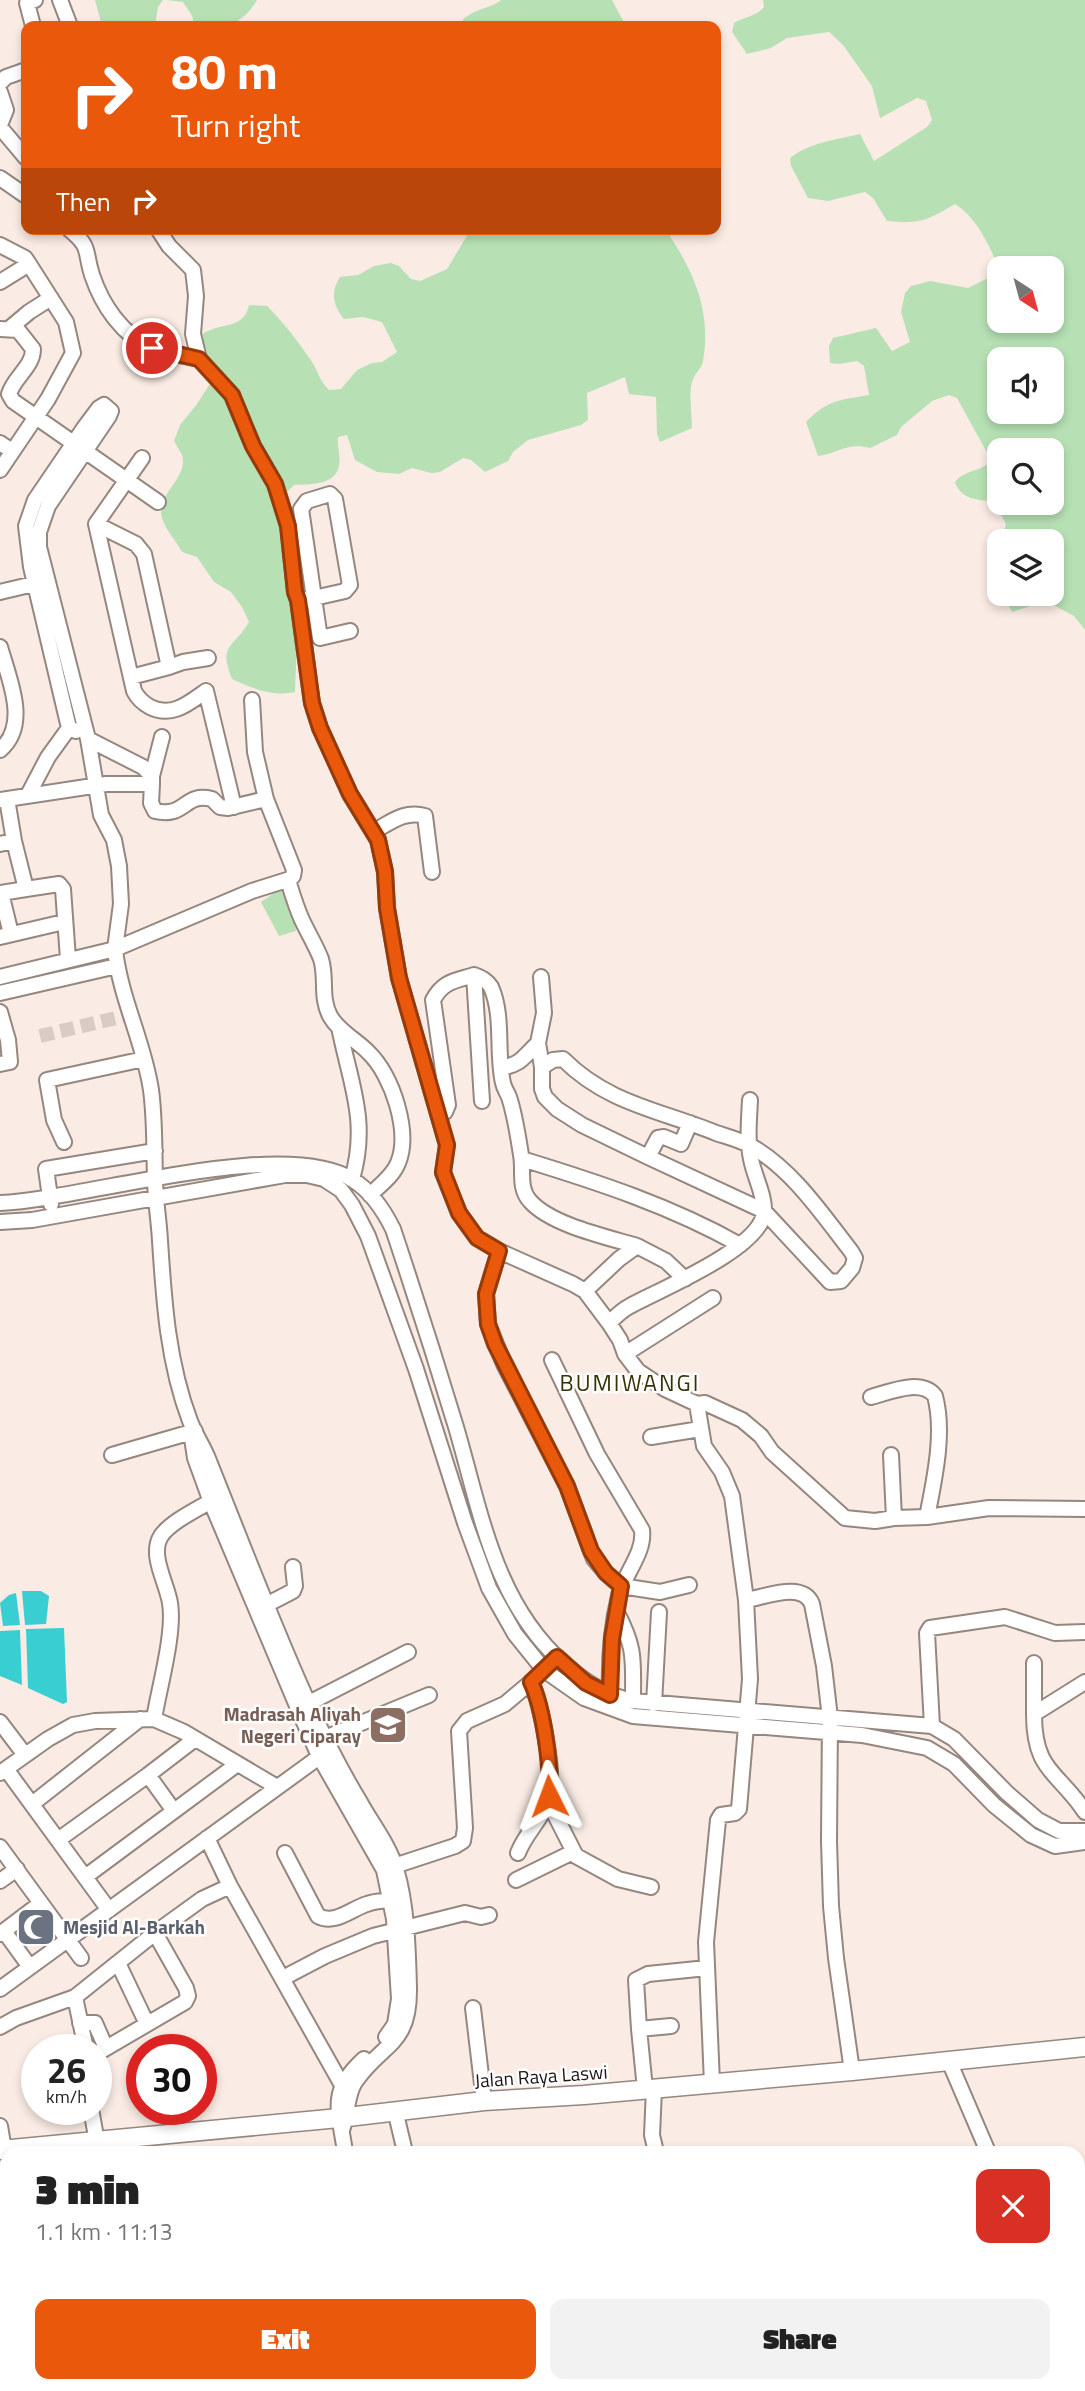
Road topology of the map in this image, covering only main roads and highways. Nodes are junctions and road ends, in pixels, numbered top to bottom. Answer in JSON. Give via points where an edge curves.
{"nodes":[{"id":1,"x":1085,"y":2048,"type":"edge"},
{"id":2,"x":50,"y":2146,"type":"edge"}],
"edges":[{"from":1,"to":2,"type":"main road","name":"Jalan Raya Laswi","via":[[484,2101],[395,2110],[343,2122]]}]}
